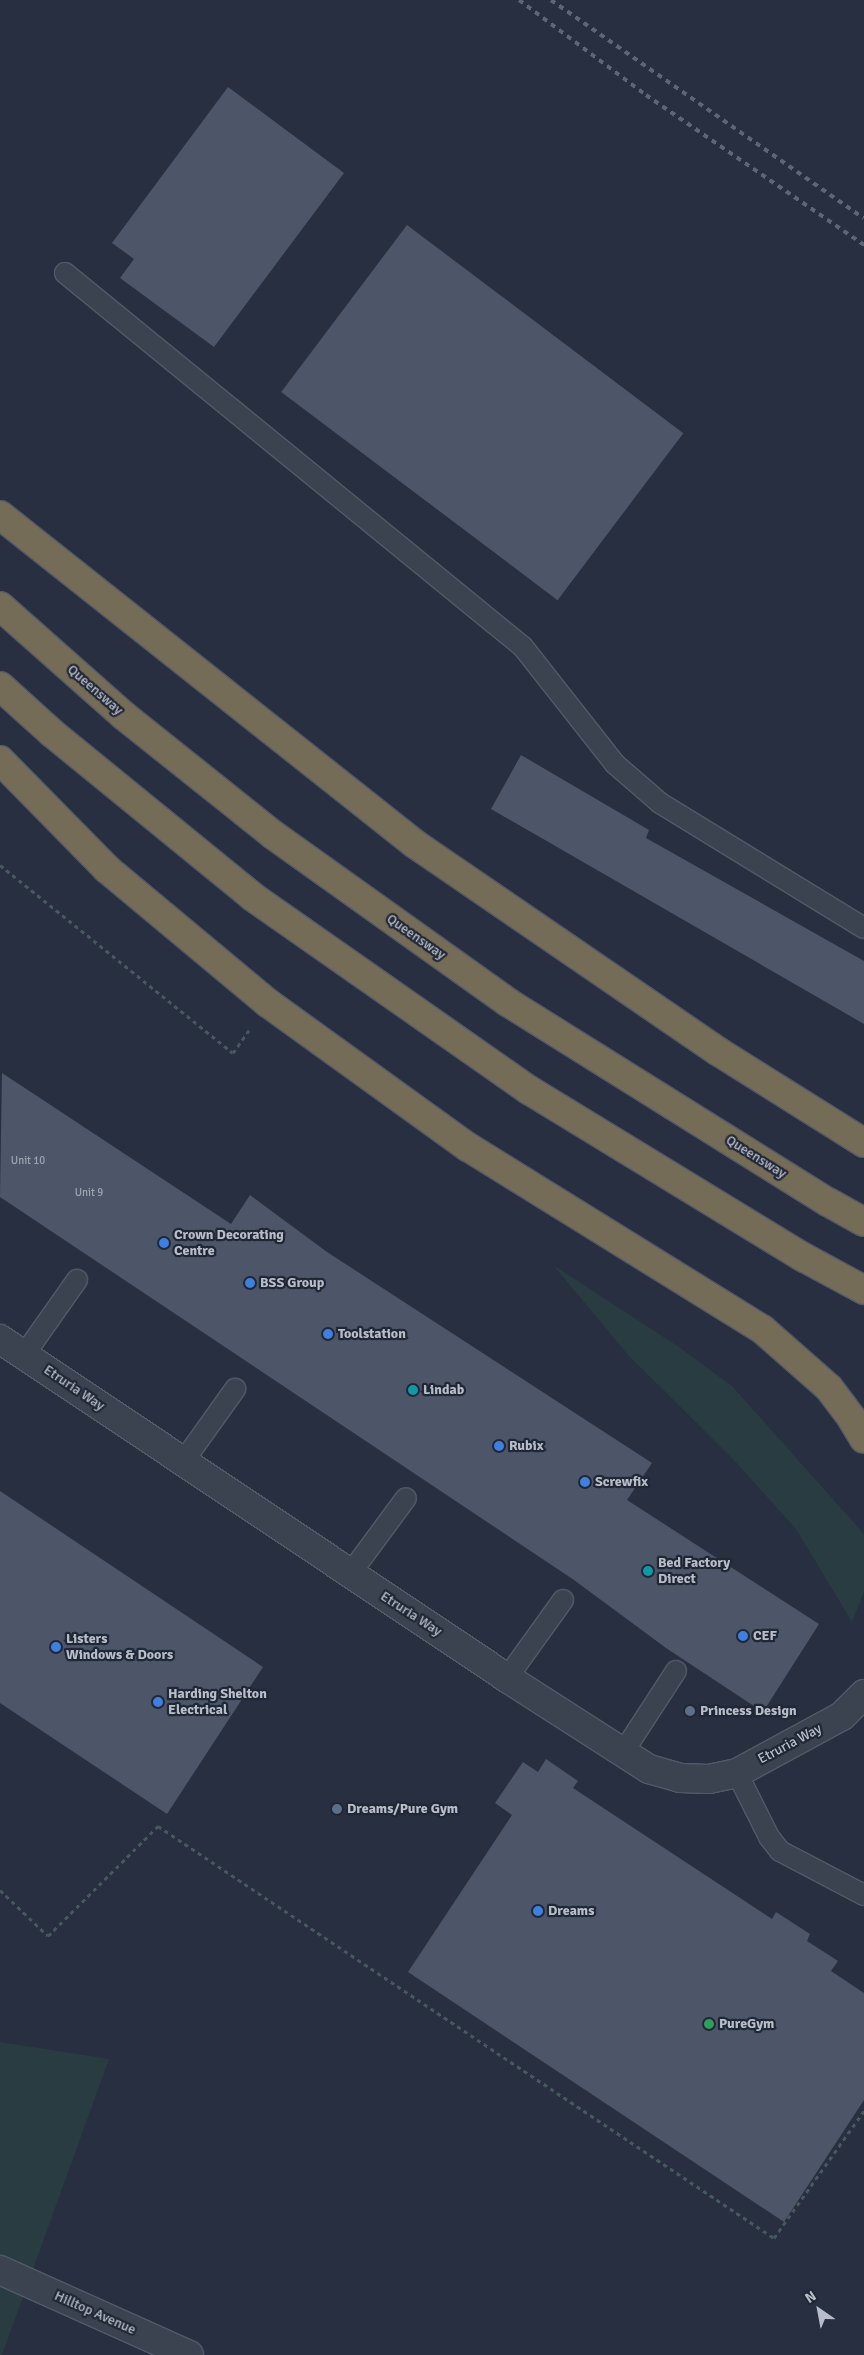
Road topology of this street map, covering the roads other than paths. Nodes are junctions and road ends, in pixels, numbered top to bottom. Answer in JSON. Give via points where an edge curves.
{"nodes":[{"id":1,"x":65,"y":273,"type":"dead end"},
{"id":2,"x":0,"y":515,"type":"edge"},
{"id":3,"x":0,"y":606,"type":"edge"},
{"id":4,"x":0,"y":686,"type":"edge"},
{"id":5,"x":0,"y":760,"type":"edge"},
{"id":6,"x":864,"y":928,"type":"edge"},
{"id":7,"x":798,"y":1102,"type":"junction"},
{"id":8,"x":864,"y":1128,"type":"edge"},
{"id":9,"x":864,"y":1143,"type":"edge"},
{"id":10,"x":864,"y":1222,"type":"edge"},
{"id":11,"x":77,"y":1280,"type":"dead end"},
{"id":12,"x":864,"y":1290,"type":"edge"},
{"id":13,"x":0,"y":1338,"type":"edge"},
{"id":14,"x":24,"y":1355,"type":"junction"},
{"id":15,"x":235,"y":1389,"type":"dead end"},
{"id":16,"x":864,"y":1439,"type":"edge"},
{"id":17,"x":183,"y":1462,"type":"junction"},
{"id":18,"x":406,"y":1498,"type":"dead end"},
{"id":19,"x":350,"y":1574,"type":"junction"},
{"id":20,"x":563,"y":1600,"type":"dead end"},
{"id":21,"x":676,"y":1672,"type":"dead end"},
{"id":22,"x":507,"y":1678,"type":"junction"},
{"id":23,"x":864,"y":1694,"type":"edge"},
{"id":24,"x":853,"y":1715,"type":"edge"},
{"id":25,"x":622,"y":1754,"type":"junction"},
{"id":26,"x":737,"y":1773,"type":"junction"},
{"id":27,"x":864,"y":1895,"type":"edge"},
{"id":28,"x":0,"y":2270,"type":"edge"},
{"id":29,"x":190,"y":2355,"type":"edge"}],
"edges":[{"from":1,"to":6,"type":"lane","via":[[523,647],[615,764],[660,803]]},
{"from":2,"to":7,"type":"highway","via":[[415,844],[719,1052]]},
{"from":3,"to":10,"type":"highway","name":"Queensway","via":[[123,715],[250,816],[386,916],[509,1002]]},
{"from":4,"to":12,"type":"highway","via":[[52,733],[253,897],[521,1085],[803,1257]]},
{"from":5,"to":16,"type":"highway","via":[[107,870],[268,1003],[468,1146],[762,1329],[829,1388]]},
{"from":7,"to":8,"type":"highway"},
{"from":7,"to":9,"type":"highway"},
{"from":11,"to":14,"type":"lane"},
{"from":13,"to":14,"type":"street","name":"Etruria Way"},
{"from":14,"to":17,"type":"street","name":"Etruria Way"},
{"from":15,"to":17,"type":"lane"},
{"from":17,"to":19,"type":"street","name":"Etruria Way"},
{"from":18,"to":19,"type":"lane"},
{"from":19,"to":22,"type":"street","name":"Etruria Way"},
{"from":20,"to":22,"type":"lane"},
{"from":21,"to":25,"type":"lane"},
{"from":22,"to":25,"type":"street","name":"Etruria Way"},
{"from":23,"to":24,"type":"street","name":"Etruria Way"},
{"from":24,"to":26,"type":"street","name":"Etruria Way"},
{"from":25,"to":26,"type":"street","name":"Etruria Way","via":[[649,1769],[680,1778],[709,1779]]},
{"from":26,"to":27,"type":"lane","via":[[769,1837],[780,1851]]},
{"from":28,"to":29,"type":"street","name":"Hilltop Avenue"}]}
